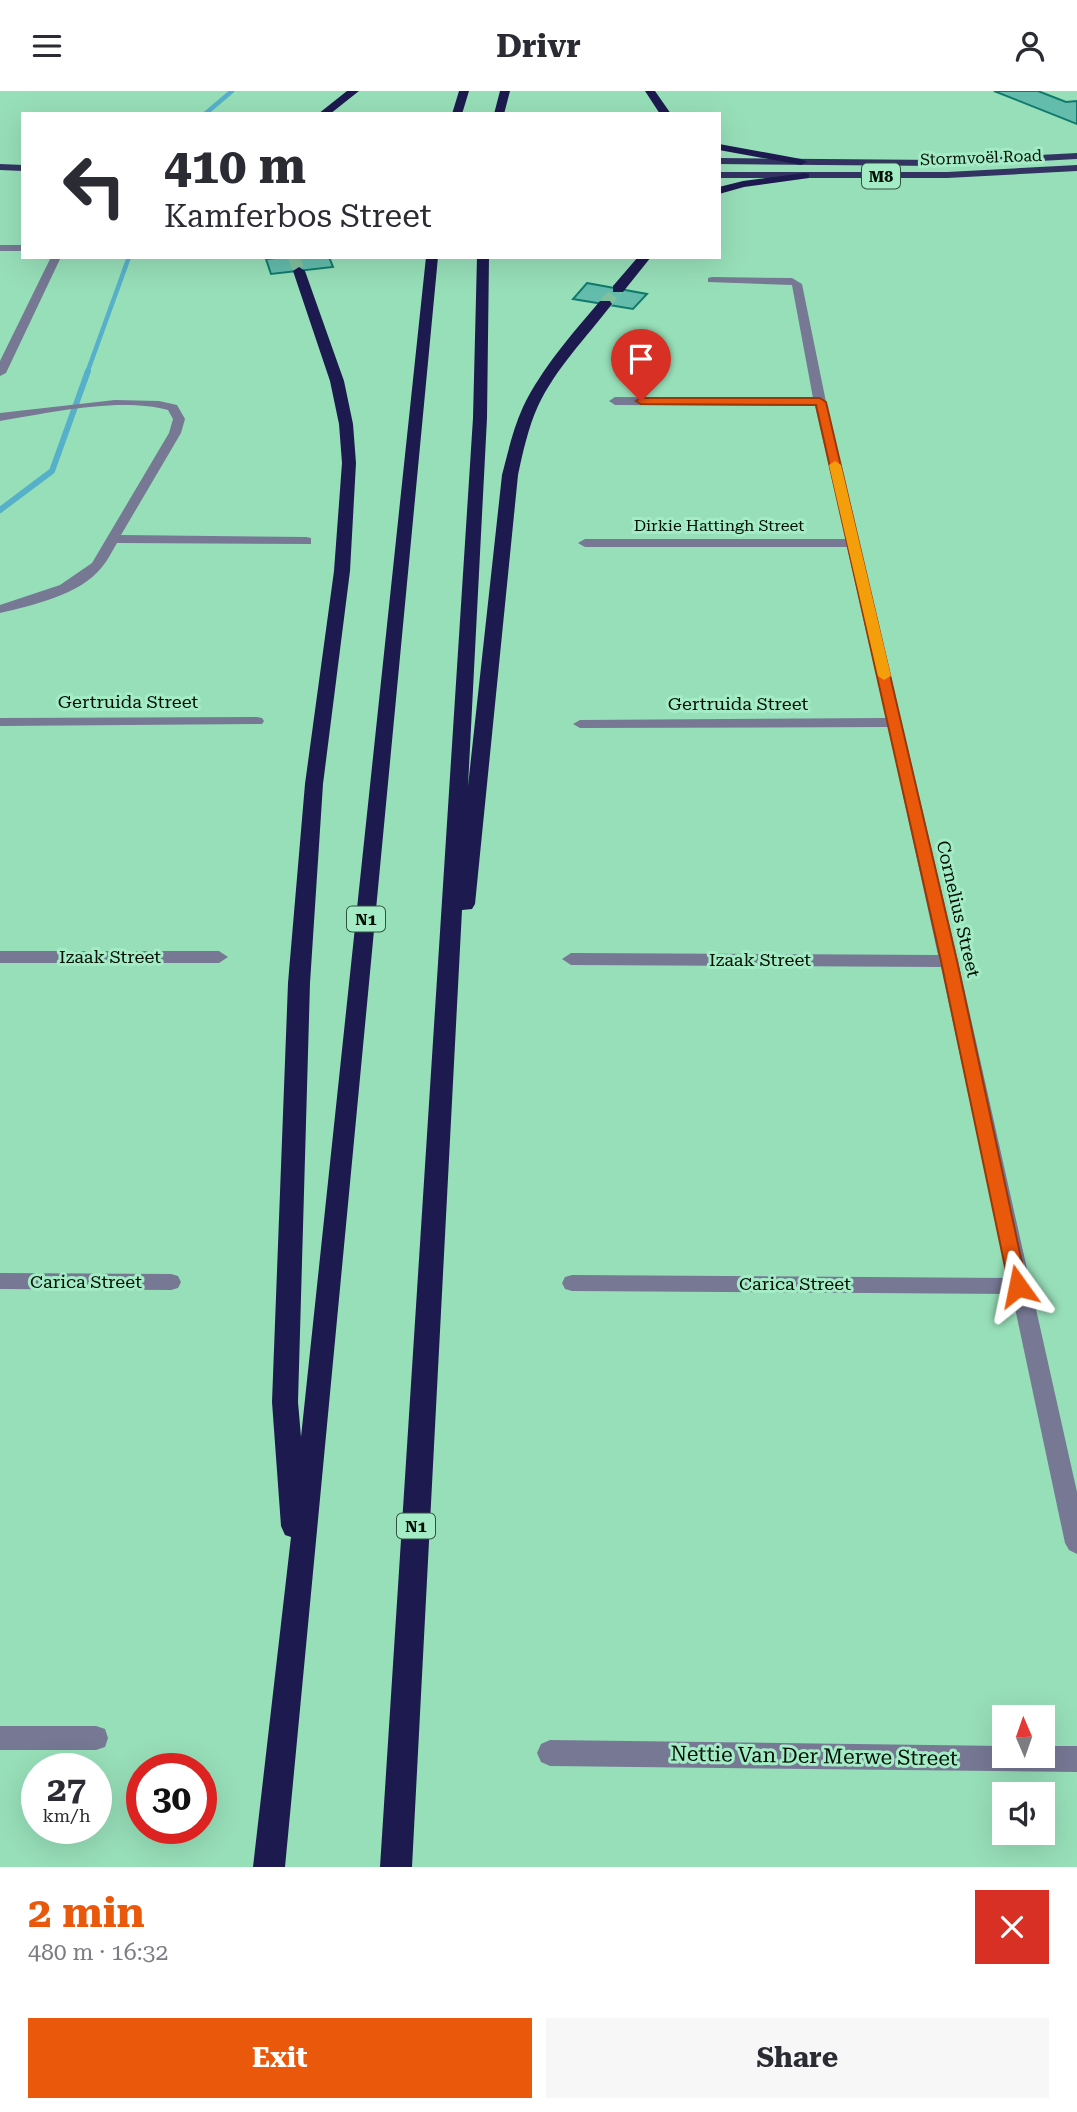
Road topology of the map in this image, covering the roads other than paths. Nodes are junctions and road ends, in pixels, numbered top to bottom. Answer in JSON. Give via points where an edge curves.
{"nodes":[{"id":1,"x":354,"y":91,"type":"edge"},
{"id":2,"x":464,"y":91,"type":"edge"},
{"id":3,"x":505,"y":91,"type":"edge"},
{"id":4,"x":650,"y":91,"type":"edge"},
{"id":5,"x":326,"y":112,"type":"edge"},
{"id":6,"x":458,"y":112,"type":"edge"},
{"id":7,"x":500,"y":112,"type":"edge"},
{"id":8,"x":665,"y":112,"type":"edge"},
{"id":9,"x":721,"y":148,"type":"edge"},
{"id":10,"x":1077,"y":154,"type":"edge"},
{"id":11,"x":0,"y":156,"type":"edge"},
{"id":12,"x":21,"y":156,"type":"edge"},
{"id":13,"x":721,"y":161,"type":"edge"},
{"id":14,"x":801,"y":163,"type":"junction"},
{"id":15,"x":0,"y":167,"type":"edge"},
{"id":16,"x":21,"y":168,"type":"edge"},
{"id":17,"x":1077,"y":168,"type":"edge"},
{"id":18,"x":721,"y":176,"type":"edge"},
{"id":19,"x":805,"y":176,"type":"junction"},
{"id":20,"x":721,"y":190,"type":"edge"},
{"id":21,"x":0,"y":248,"type":"edge"},
{"id":22,"x":21,"y":248,"type":"edge"},
{"id":23,"x":55,"y":259,"type":"edge"},
{"id":24,"x":432,"y":259,"type":"edge"},
{"id":25,"x":483,"y":259,"type":"edge"},
{"id":26,"x":643,"y":259,"type":"edge"},
{"id":27,"x":299,"y":271,"type":"tunnel mouth"},
{"id":28,"x":712,"y":280,"type":"dead end"},
{"id":29,"x":618,"y":289,"type":"tunnel mouth"},
{"id":30,"x":606,"y":304,"type":"tunnel mouth"},
{"id":31,"x":19,"y":337,"type":"junction"},
{"id":32,"x":0,"y":340,"type":"edge"},
{"id":33,"x":0,"y":373,"type":"edge"},
{"id":34,"x":615,"y":401,"type":"dead end"},
{"id":35,"x":820,"y":402,"type":"junction"},
{"id":36,"x":0,"y":417,"type":"edge"},
{"id":37,"x":112,"y":539,"type":"junction"},
{"id":38,"x":306,"y":541,"type":"dead end"},
{"id":39,"x":585,"y":543,"type":"dead end"},
{"id":40,"x":853,"y":543,"type":"junction"},
{"id":41,"x":0,"y":609,"type":"edge"},
{"id":42,"x":257,"y":721,"type":"dead end"},
{"id":43,"x":0,"y":722,"type":"edge"},
{"id":44,"x":895,"y":723,"type":"junction"},
{"id":45,"x":580,"y":725,"type":"dead end"},
{"id":46,"x":0,"y":957,"type":"edge"},
{"id":47,"x":219,"y":957,"type":"dead end"},
{"id":48,"x":571,"y":958,"type":"dead end"},
{"id":49,"x":949,"y":961,"type":"junction"},
{"id":50,"x":435,"y":1185,"type":"junction"},
{"id":51,"x":0,"y":1281,"type":"edge"},
{"id":52,"x":171,"y":1282,"type":"dead end"},
{"id":53,"x":572,"y":1283,"type":"dead end"},
{"id":54,"x":1018,"y":1286,"type":"junction"},
{"id":55,"x":1077,"y":1543,"type":"edge"},
{"id":56,"x":300,"y":1580,"type":"junction"},
{"id":57,"x":0,"y":1738,"type":"edge"},
{"id":58,"x":96,"y":1738,"type":"dead end"},
{"id":59,"x":550,"y":1753,"type":"dead end"},
{"id":60,"x":1077,"y":1759,"type":"edge"},
{"id":61,"x":269,"y":1867,"type":"edge"},
{"id":62,"x":396,"y":1867,"type":"edge"}],
"edges":[{"from":1,"to":5,"type":"highway"},
{"from":2,"to":6,"type":"highway"},
{"from":3,"to":7,"type":"highway"},
{"from":4,"to":8,"type":"highway"},
{"from":9,"to":14,"type":"highway"},
{"from":10,"to":14,"type":"main road","name":"Stormvoël Road","number":"M8","via":[[941,163]]},
{"from":11,"to":12,"type":"main road"},
{"from":13,"to":14,"type":"main road","name":"Stormvoël Road","number":"M8"},
{"from":15,"to":16,"type":"main road"},
{"from":17,"to":19,"type":"main road","name":"Stormvoël Road","number":"M8"},
{"from":18,"to":19,"type":"main road","name":"Stormvoël Road","number":"M8"},
{"from":19,"to":20,"type":"highway"},
{"from":21,"to":22,"type":"street"},
{"from":23,"to":31,"type":"street"},
{"from":24,"to":56,"type":"highway","number":"N1"},
{"from":25,"to":50,"type":"highway","number":"N1","via":[[480,418]]},
{"from":26,"to":29,"type":"highway"},
{"from":27,"to":56,"type":"highway","via":[[337,381],[349,463],[342,571],[314,784],[299,983],[285,1402]]},
{"from":28,"to":35,"type":"street","name":"Cornelius Street","via":[[793,281],[797,285]]},
{"from":30,"to":50,"type":"highway","via":[[571,344],[535,398],[510,475]]},
{"from":31,"to":32,"type":"street"},
{"from":31,"to":33,"type":"street"},
{"from":34,"to":35,"type":"street"},
{"from":35,"to":40,"type":"street","name":"Cornelius Street"},
{"from":36,"to":37,"type":"street","via":[[164,404],[176,411],[177,426]]},
{"from":37,"to":38,"type":"street"},
{"from":37,"to":41,"type":"street","via":[[97,565],[77,582]]},
{"from":39,"to":40,"type":"street","name":"Dirkie Hattingh Street"},
{"from":40,"to":44,"type":"street","name":"Cornelius Street"},
{"from":42,"to":43,"type":"street","name":"Gertruida Street"},
{"from":44,"to":45,"type":"street","name":"Gertruida Street"},
{"from":44,"to":49,"type":"street","name":"Cornelius Street"},
{"from":46,"to":47,"type":"street","name":"Izaak Street"},
{"from":48,"to":49,"type":"street","name":"Izaak Street"},
{"from":49,"to":54,"type":"street","name":"Cornelius Street"},
{"from":50,"to":62,"type":"highway","number":"N1"},
{"from":51,"to":52,"type":"street","name":"Carica Street"},
{"from":53,"to":54,"type":"street","name":"Carica Street"},
{"from":54,"to":55,"type":"street","name":"Cornelius Street"},
{"from":56,"to":61,"type":"highway","number":"N1"},
{"from":57,"to":58,"type":"street"},
{"from":59,"to":60,"type":"street","name":"Nettie Van Der Merwe Street"}]}
